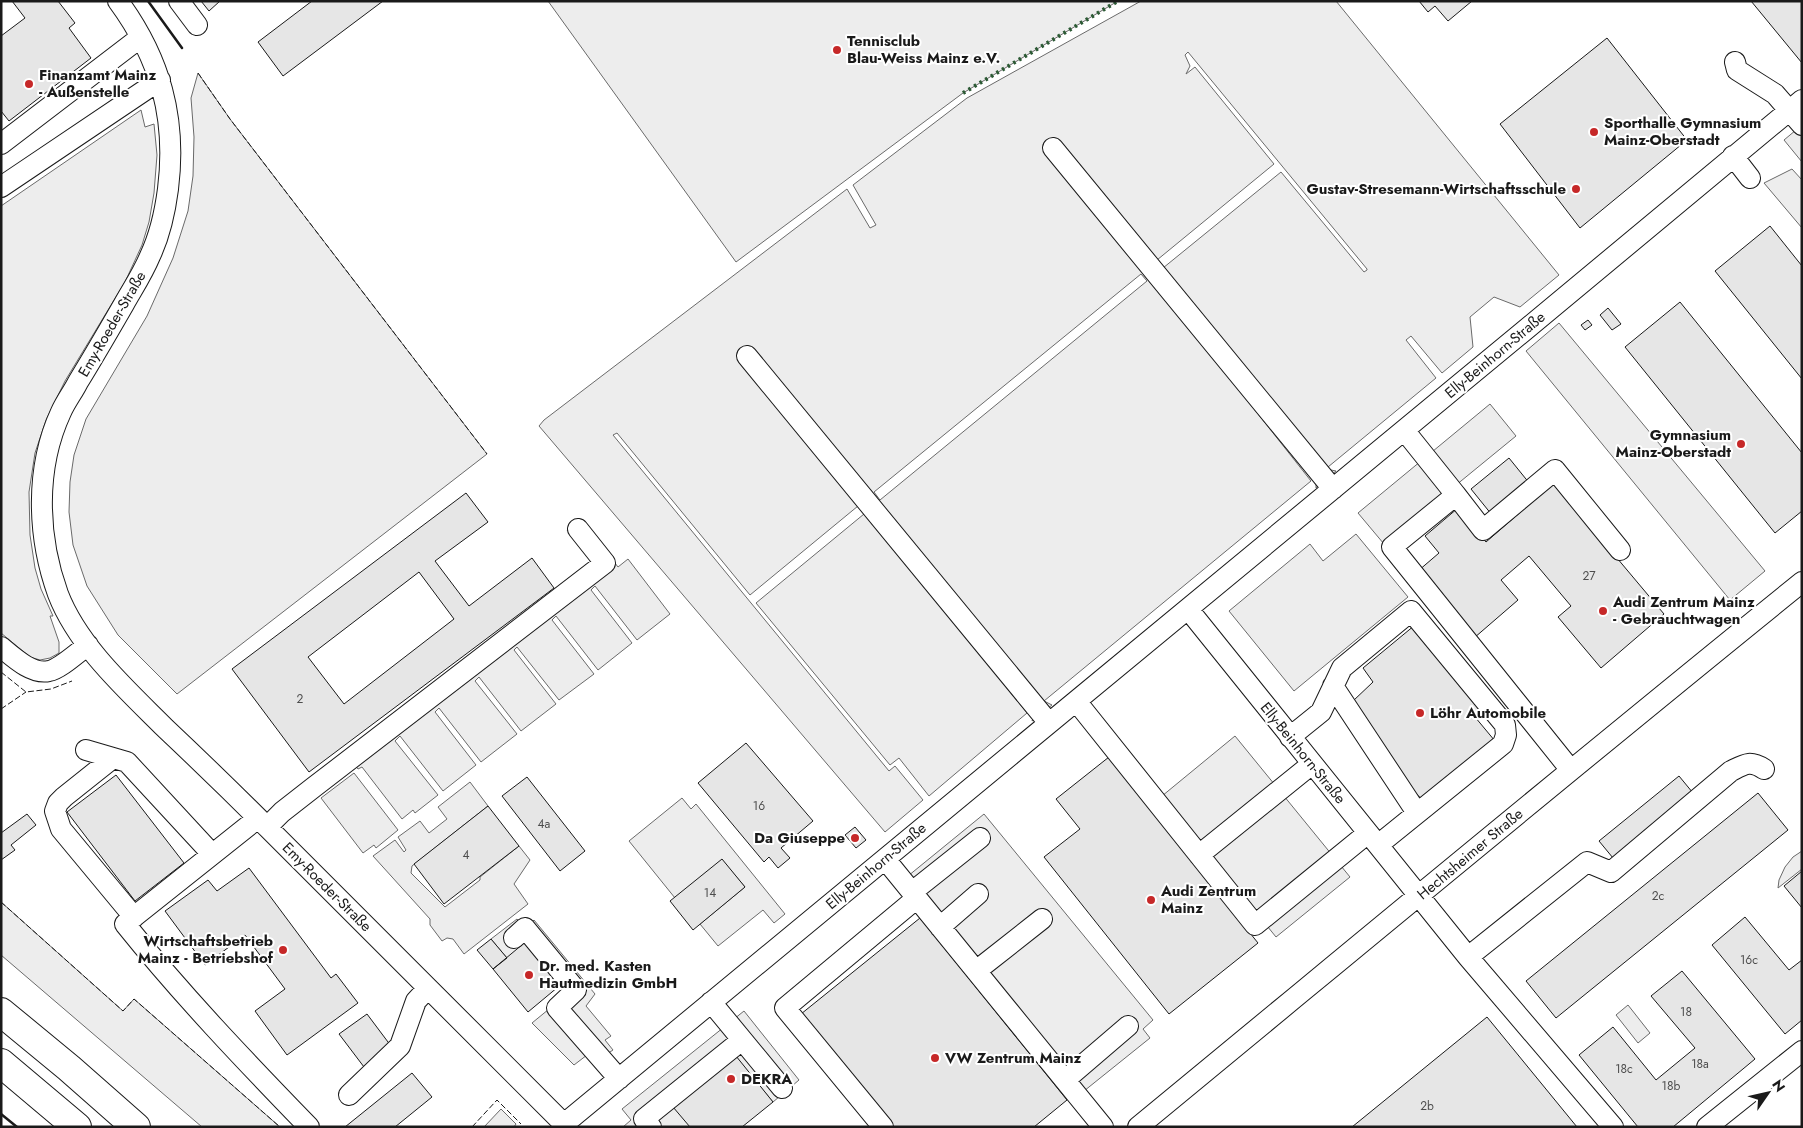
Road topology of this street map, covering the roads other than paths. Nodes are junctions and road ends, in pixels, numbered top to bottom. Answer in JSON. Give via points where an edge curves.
{"nodes":[{"id":1,"x":118,"y":1,"type":"edge"},
{"id":2,"x":179,"y":1,"type":"edge"},
{"id":3,"x":197,"y":25,"type":"dead end"},
{"id":4,"x":142,"y":37,"type":"junction"},
{"id":5,"x":1735,"y":62,"type":"dead end"},
{"id":6,"x":160,"y":80,"type":"junction"},
{"id":7,"x":1798,"y":112,"type":"edge"},
{"id":8,"x":4,"y":136,"type":"edge"},
{"id":9,"x":1053,"y":148,"type":"dead end"},
{"id":10,"x":1733,"y":156,"type":"junction"},
{"id":11,"x":1750,"y":178,"type":"dead end"},
{"id":12,"x":1,"y":188,"type":"edge"},
{"id":13,"x":747,"y":356,"type":"dead end"},
{"id":14,"x":1404,"y":430,"type":"junction"},
{"id":15,"x":1333,"y":488,"type":"junction"},
{"id":16,"x":1456,"y":495,"type":"junction"},
{"id":17,"x":578,"y":529,"type":"dead end"},
{"id":18,"x":1620,"y":550,"type":"dead end"},
{"id":19,"x":1802,"y":582,"type":"edge"},
{"id":20,"x":1188,"y":609,"type":"junction"},
{"id":21,"x":88,"y":645,"type":"junction"},
{"id":22,"x":1,"y":647,"type":"edge"},
{"id":23,"x":1333,"y":686,"type":"junction"},
{"id":24,"x":1076,"y":701,"type":"junction"},
{"id":25,"x":1050,"y":723,"type":"junction"},
{"id":26,"x":1290,"y":737,"type":"junction"},
{"id":27,"x":86,"y":750,"type":"dead end"},
{"id":28,"x":113,"y":758,"type":"junction"},
{"id":29,"x":1312,"y":764,"type":"junction"},
{"id":30,"x":1570,"y":769,"type":"junction"},
{"id":31,"x":1764,"y":769,"type":"dead end"},
{"id":32,"x":1417,"y":813,"type":"junction"},
{"id":33,"x":262,"y":822,"type":"junction"},
{"id":34,"x":980,"y":838,"type":"dead end"},
{"id":35,"x":1373,"y":839,"type":"junction"},
{"id":36,"x":212,"y":854,"type":"junction"},
{"id":37,"x":1199,"y":855,"type":"junction"},
{"id":38,"x":885,"y":858,"type":"junction"},
{"id":39,"x":978,"y":894,"type":"dead end"},
{"id":40,"x":915,"y":895,"type":"junction"},
{"id":41,"x":1419,"y":897,"type":"junction"},
{"id":42,"x":134,"y":917,"type":"junction"},
{"id":43,"x":1042,"y":919,"type":"dead end"},
{"id":44,"x":940,"y":927,"type":"junction"},
{"id":45,"x":514,"y":938,"type":"dead end"},
{"id":46,"x":1468,"y":957,"type":"junction"},
{"id":47,"x":976,"y":971,"type":"junction"},
{"id":48,"x":428,"y":988,"type":"junction"},
{"id":49,"x":711,"y":1002,"type":"junction"},
{"id":50,"x":1,"y":1012,"type":"edge"},
{"id":51,"x":1128,"y":1026,"type":"dead end"},
{"id":52,"x":742,"y":1040,"type":"junction"},
{"id":53,"x":1802,"y":1051,"type":"edge"},
{"id":54,"x":1,"y":1063,"type":"edge"},
{"id":55,"x":619,"y":1079,"type":"junction"},
{"id":56,"x":1065,"y":1080,"type":"junction"},
{"id":57,"x":782,"y":1088,"type":"dead end"},
{"id":58,"x":349,"y":1095,"type":"dead end"},
{"id":59,"x":558,"y":1123,"type":"edge"},
{"id":60,"x":77,"y":1127,"type":"edge"},
{"id":61,"x":136,"y":1127,"type":"edge"},
{"id":62,"x":309,"y":1127,"type":"edge"},
{"id":63,"x":651,"y":1127,"type":"edge"},
{"id":64,"x":883,"y":1127,"type":"edge"},
{"id":65,"x":1103,"y":1127,"type":"edge"},
{"id":66,"x":1138,"y":1127,"type":"edge"},
{"id":67,"x":1613,"y":1127,"type":"edge"},
{"id":68,"x":1707,"y":1127,"type":"edge"}],
"edges":[{"from":1,"to":4,"type":"street","name":"Emy-Roeder-Straße"},
{"from":2,"to":3,"type":"street"},
{"from":4,"to":6,"type":"street","name":"Emy-Roeder-Straße"},
{"from":4,"to":8,"type":"street"},
{"from":5,"to":7,"type":"street","via":[[1737,70]]},
{"from":6,"to":12,"type":"street"},
{"from":6,"to":21,"type":"street","name":"Emy-Roeder-Straße","via":[[171,152],[164,217],[151,255],[61,412],[42,481],[42,518],[49,562],[68,615]]},
{"from":7,"to":10,"type":"street","name":"Elly-Beinhorn-Straße"},
{"from":9,"to":15,"type":"street"},
{"from":10,"to":11,"type":"street"},
{"from":10,"to":14,"type":"street","name":"Elly-Beinhorn-Straße"},
{"from":13,"to":25,"type":"street"},
{"from":14,"to":15,"type":"street","name":"Elly-Beinhorn-Straße"},
{"from":14,"to":16,"type":"street"},
{"from":15,"to":20,"type":"street","name":"Elly-Beinhorn-Straße"},
{"from":16,"to":18,"type":"street","via":[[1484,530],[1555,470]]},
{"from":16,"to":30,"type":"street","via":[[1392,547]]},
{"from":17,"to":33,"type":"street","via":[[605,563],[282,812]]},
{"from":19,"to":30,"type":"street","name":"Hechtsheimer Straße"},
{"from":20,"to":24,"type":"street","name":"Elly-Beinhorn-Straße"},
{"from":20,"to":26,"type":"street","name":"Elly-Beinhorn-Straße"},
{"from":21,"to":22,"type":"street","via":[[49,671],[38,671]]},
{"from":21,"to":33,"type":"street","name":"Emy-Roeder-Straße","via":[[133,696]]},
{"from":23,"to":26,"type":"street","via":[[1321,712]]},
{"from":23,"to":32,"type":"street"},
{"from":23,"to":32,"type":"street","via":[[1342,668],[1411,611],[1504,725],[1503,744]]},
{"from":24,"to":25,"type":"street","name":"Elly-Beinhorn-Straße"},
{"from":24,"to":37,"type":"street"},
{"from":25,"to":38,"type":"street","name":"Elly-Beinhorn-Straße"},
{"from":26,"to":29,"type":"street","name":"Elly-Beinhorn-Straße"},
{"from":27,"to":28,"type":"street"},
{"from":28,"to":36,"type":"street","via":[[127,762]]},
{"from":28,"to":42,"type":"street","via":[[64,797],[55,811],[61,829]]},
{"from":29,"to":35,"type":"street","name":"Elly-Beinhorn-Straße"},
{"from":29,"to":37,"type":"street"},
{"from":30,"to":41,"type":"street","name":"Hechtsheimer Straße"},
{"from":31,"to":46,"type":"street","via":[[1755,763],[1731,771],[1610,872],[1586,862]]},
{"from":32,"to":35,"type":"street"},
{"from":33,"to":36,"type":"street"},
{"from":33,"to":48,"type":"street","name":"Emy-Roeder-Straße"},
{"from":34,"to":40,"type":"street"},
{"from":35,"to":37,"type":"street","via":[[1255,925]]},
{"from":35,"to":41,"type":"street","name":"Elly-Beinhorn-Straße"},
{"from":36,"to":42,"type":"street"},
{"from":38,"to":40,"type":"street"},
{"from":38,"to":49,"type":"street","name":"Elly-Beinhorn-Straße"},
{"from":39,"to":44,"type":"street"},
{"from":40,"to":44,"type":"street"},
{"from":40,"to":64,"type":"street","via":[[785,1008]]},
{"from":41,"to":46,"type":"street","name":"Elly-Beinhorn-Straße"},
{"from":41,"to":66,"type":"street","name":"Hechtsheimer Straße"},
{"from":42,"to":62,"type":"street","via":[[125,924],[159,966]]},
{"from":43,"to":47,"type":"street"},
{"from":44,"to":47,"type":"street"},
{"from":45,"to":55,"type":"street","via":[[525,928],[576,990],[557,1008]]},
{"from":46,"to":67,"type":"street","name":"Elly-Beinhorn-Straße"},
{"from":47,"to":56,"type":"street"},
{"from":48,"to":58,"type":"street","via":[[416,1001],[400,1046]]},
{"from":48,"to":59,"type":"street","name":"Emy-Roeder-Straße"},
{"from":49,"to":52,"type":"street"},
{"from":49,"to":55,"type":"street","name":"Elly-Beinhorn-Straße"},
{"from":50,"to":61,"type":"highway"},
{"from":51,"to":56,"type":"street"},
{"from":52,"to":57,"type":"street"},
{"from":52,"to":63,"type":"street","via":[[644,1119]]},
{"from":53,"to":68,"type":"street"},
{"from":54,"to":60,"type":"highway"},
{"from":55,"to":59,"type":"street","name":"Elly-Beinhorn-Straße"},
{"from":56,"to":65,"type":"street"}]}
